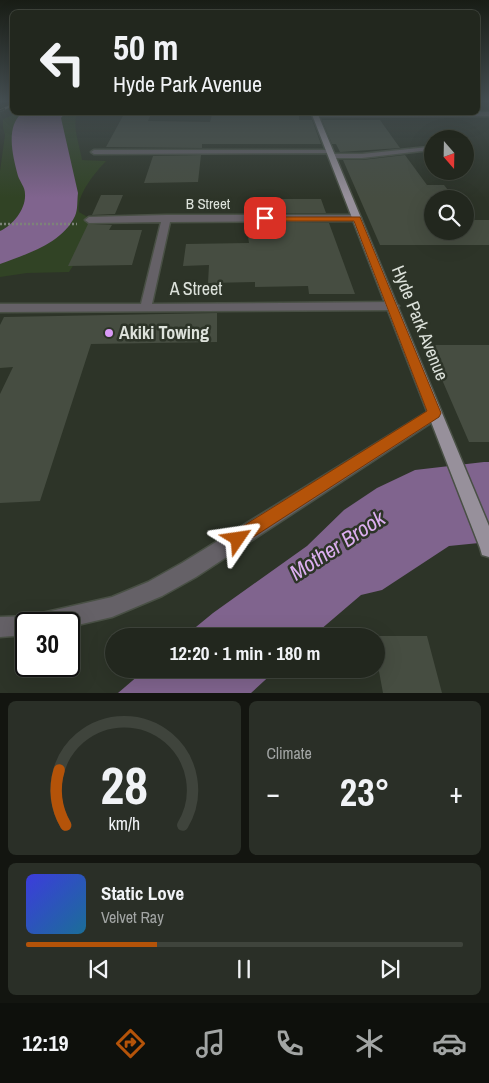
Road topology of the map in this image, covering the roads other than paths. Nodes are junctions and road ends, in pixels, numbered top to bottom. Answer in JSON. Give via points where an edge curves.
{"nodes":[{"id":1,"x":323,"y":133,"type":"edge"},
{"id":2,"x":424,"y":149,"type":"edge"},
{"id":3,"x":94,"y":152,"type":"dead end"},
{"id":4,"x":331,"y":154,"type":"junction"},
{"id":5,"x":166,"y":218,"type":"junction"},
{"id":6,"x":357,"y":218,"type":"junction"},
{"id":7,"x":89,"y":220,"type":"dead end"},
{"id":8,"x":393,"y":306,"type":"junction"},
{"id":9,"x":146,"y":307,"type":"junction"},
{"id":10,"x":0,"y":308,"type":"edge"},
{"id":11,"x":435,"y":413,"type":"junction"},
{"id":12,"x":489,"y":548,"type":"edge"},
{"id":13,"x":80,"y":614,"type":"edge"},
{"id":14,"x":15,"y":626,"type":"edge"},
{"id":15,"x":0,"y":627,"type":"edge"}],
"edges":[{"from":1,"to":4,"type":"main road","name":"Hyde Park Avenue"},
{"from":2,"to":4,"type":"street","via":[[362,156]]},
{"from":3,"to":4,"type":"street"},
{"from":4,"to":6,"type":"main road","name":"Hyde Park Avenue"},
{"from":5,"to":6,"type":"street","name":"B Street"},
{"from":5,"to":7,"type":"street","name":"B Street"},
{"from":5,"to":9,"type":"street"},
{"from":6,"to":8,"type":"main road","name":"Hyde Park Avenue"},
{"from":8,"to":9,"type":"street","name":"A Street"},
{"from":8,"to":11,"type":"main road","name":"Hyde Park Avenue"},
{"from":9,"to":10,"type":"street","name":"A Street"},
{"from":11,"to":12,"type":"main road","name":"Hyde Park Avenue"},
{"from":11,"to":13,"type":"street","via":[[189,570],[112,607]]},
{"from":14,"to":15,"type":"street"}]}
